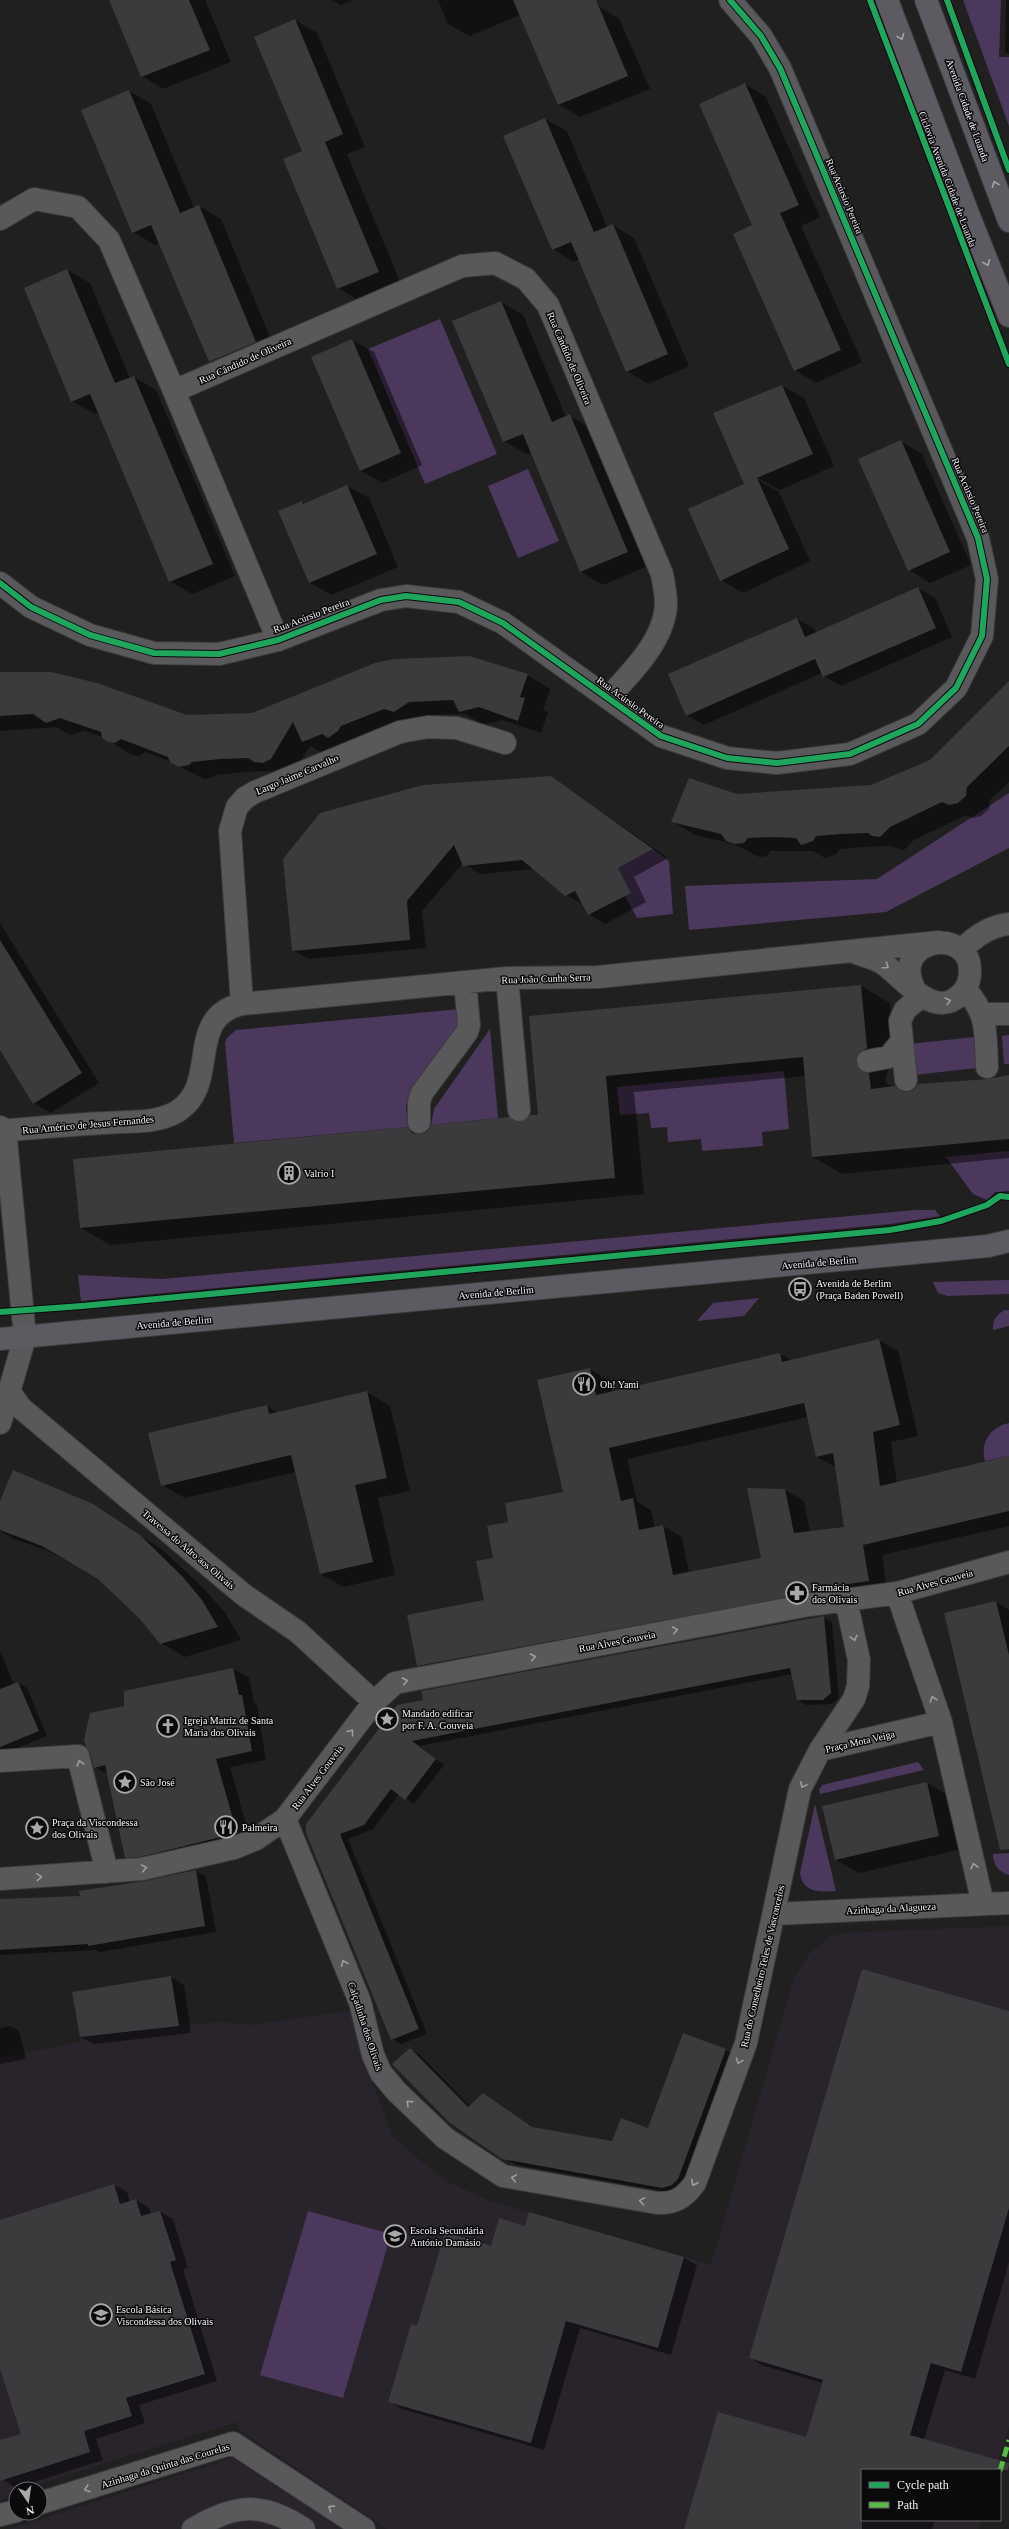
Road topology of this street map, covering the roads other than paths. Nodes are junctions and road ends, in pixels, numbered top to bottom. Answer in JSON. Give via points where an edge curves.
{"nodes":[{"id":1,"x":730,"y":0,"type":"edge"},
{"id":2,"x":887,"y":0,"type":"edge"},
{"id":3,"x":926,"y":0,"type":"edge"},
{"id":4,"x":0,"y":219,"type":"edge"},
{"id":5,"x":1009,"y":221,"type":"edge"},
{"id":6,"x":1009,"y":316,"type":"edge"},
{"id":7,"x":174,"y":391,"type":"junction"},
{"id":8,"x":0,"y":584,"type":"edge"},
{"id":9,"x":278,"y":640,"type":"junction"},
{"id":10,"x":608,"y":698,"type":"junction"},
{"id":11,"x":505,"y":743,"type":"dead end"},
{"id":12,"x":1009,"y":924,"type":"edge"},
{"id":13,"x":939,"y":942,"type":"junction"},
{"id":14,"x":961,"y":950,"type":"junction"},
{"id":15,"x":851,"y":951,"type":"junction"},
{"id":16,"x":507,"y":978,"type":"junction"},
{"id":17,"x":465,"y":982,"type":"junction"},
{"id":18,"x":966,"y":989,"type":"junction"},
{"id":19,"x":918,"y":993,"type":"junction"},
{"id":20,"x":242,"y":1004,"type":"junction"},
{"id":21,"x":983,"y":1014,"type":"junction"},
{"id":22,"x":1009,"y":1014,"type":"edge"},
{"id":23,"x":901,"y":1042,"type":"junction"},
{"id":24,"x":868,"y":1061,"type":"dead end"},
{"id":25,"x":987,"y":1067,"type":"dead end"},
{"id":26,"x":906,"y":1080,"type":"dead end"},
{"id":27,"x":519,"y":1110,"type":"dead end"},
{"id":28,"x":419,"y":1122,"type":"dead end"},
{"id":29,"x":2,"y":1130,"type":"edge"},
{"id":30,"x":1004,"y":1244,"type":"edge"},
{"id":31,"x":25,"y":1336,"type":"junction"},
{"id":32,"x":0,"y":1339,"type":"edge"},
{"id":33,"x":9,"y":1391,"type":"junction"},
{"id":34,"x":0,"y":1423,"type":"edge"},
{"id":35,"x":1009,"y":1562,"type":"edge"},
{"id":36,"x":896,"y":1593,"type":"junction"},
{"id":37,"x":846,"y":1600,"type":"junction"},
{"id":38,"x":374,"y":1702,"type":"junction"},
{"id":39,"x":941,"y":1722,"type":"junction"},
{"id":40,"x":820,"y":1750,"type":"junction"},
{"id":41,"x":0,"y":1761,"type":"edge"},
{"id":42,"x":285,"y":1819,"type":"junction"},
{"id":43,"x":105,"y":1872,"type":"junction"},
{"id":44,"x":0,"y":1880,"type":"edge"},
{"id":45,"x":1009,"y":1903,"type":"edge"},
{"id":46,"x":983,"y":1904,"type":"junction"},
{"id":47,"x":774,"y":1914,"type":"junction"},
{"id":48,"x":680,"y":2199,"type":"joint"},
{"id":49,"x":48,"y":2501,"type":"edge"},
{"id":50,"x":193,"y":2529,"type":"edge"},
{"id":51,"x":304,"y":2529,"type":"edge"},
{"id":52,"x":364,"y":2529,"type":"edge"}],
"edges":[{"from":1,"to":10,"type":"street","name":"Rua Acúrsio Pereira","via":[[757,31],[780,68],[978,538],[987,579],[982,636],[956,688],[918,724],[850,754],[777,763],[727,758],[661,736]]},
{"from":2,"to":6,"type":"main road","one_way":true},
{"from":5,"to":3,"type":"main road","name":"Avenida Cidade de Luanda","one_way":true},
{"from":4,"to":7,"type":"street","via":[[34,199],[78,207],[109,240]]},
{"from":7,"to":9,"type":"street"},
{"from":7,"to":10,"type":"street","name":"Rua Cândido de Oliveira","via":[[462,266],[494,264],[526,279],[548,305],[662,574],[666,605],[658,635],[632,672]]},
{"from":8,"to":9,"type":"street","name":"Rua Acúrsio Pereira","via":[[31,606],[90,635],[154,653],[219,654]]},
{"from":9,"to":10,"type":"street","name":"Rua Acúrsio Pereira","via":[[381,600],[406,596],[460,602],[503,623]]},
{"from":11,"to":20,"type":"street","name":"Largo Jaime Carvalho","via":[[457,728],[415,728],[384,737],[265,787],[245,798],[238,807],[230,831]]},
{"from":12,"to":14,"type":"street","via":[[981,933]]},
{"from":13,"to":14,"type":"street","name":"Rua João Cunha Serra","via":[[951,944]]},
{"from":13,"to":15,"type":"street","name":"Rua João Cunha Serra"},
{"from":13,"to":19,"type":"street","via":[[923,946],[912,959],[910,975]]},
{"from":14,"to":18,"type":"street","via":[[970,966]]},
{"from":15,"to":16,"type":"street","name":"Rua João Cunha Serra","via":[[591,977]]},
{"from":15,"to":19,"type":"street","name":"Rua João Cunha Serra","one_way":true,"via":[[881,963]]},
{"from":16,"to":17,"type":"street","name":"Rua João Cunha Serra"},
{"from":16,"to":27,"type":"street"},
{"from":17,"to":20,"type":"street","name":"Rua João Cunha Serra"},
{"from":17,"to":28,"type":"street","via":[[469,1025],[467,1032],[422,1093],[418,1102]]},
{"from":19,"to":18,"type":"street","name":"Rua João Cunha Serra","one_way":true,"via":[[936,1003],[953,1000]]},
{"from":18,"to":21,"type":"street","via":[[976,1000]]},
{"from":19,"to":23,"type":"street","via":[[902,1015]]},
{"from":20,"to":29,"type":"street","name":"Rua Américo de Jesus Fernandes","via":[[223,1010],[217,1016],[207,1039],[198,1087],[186,1105],[176,1112],[152,1119]]},
{"from":21,"to":22,"type":"street"},
{"from":21,"to":25,"type":"street"},
{"from":23,"to":24,"type":"street","via":[[889,1057]]},
{"from":23,"to":26,"type":"street"},
{"from":29,"to":31,"type":"street","name":"Rua Américo de Jesus Fernandes"},
{"from":30,"to":31,"type":"main road","name":"Avenida de Berlim"},
{"from":31,"to":32,"type":"main road","name":"Avenida de Berlim"},
{"from":31,"to":33,"type":"street"},
{"from":33,"to":34,"type":"street"},
{"from":33,"to":38,"type":"street","name":"Travessa do Adro aos Olivais","via":[[21,1408],[244,1595],[298,1632]]},
{"from":35,"to":36,"type":"street","name":"Rua Alves Gouveia"},
{"from":36,"to":37,"type":"street","name":"Rua Alves Gouveia"},
{"from":39,"to":36,"type":"street","one_way":true},
{"from":38,"to":37,"type":"street","name":"Rua Alves Gouveia","one_way":true,"via":[[395,1683]]},
{"from":37,"to":40,"type":"street","name":"Praça Mota Veiga","one_way":true,"via":[[859,1660],[858,1686],[854,1699]]},
{"from":42,"to":38,"type":"street","name":"Rua Alves Gouveia","one_way":true},
{"from":39,"to":40,"type":"street","name":"Praça Mota Veiga"},
{"from":46,"to":39,"type":"street","one_way":true},
{"from":40,"to":47,"type":"street","name":"Rua do Conselheiro Teles de Vasconcelos","one_way":true,"via":[[800,1789]]},
{"from":43,"to":41,"type":"street","one_way":true,"via":[[78,1756]]},
{"from":43,"to":42,"type":"street","one_way":true,"via":[[142,1869],[234,1848],[256,1839]]},
{"from":48,"to":42,"type":"street","name":"Calçadinha dos Olivais","one_way":true,"via":[[657,2204],[502,2176],[445,2138],[381,2073],[373,2055],[360,2002]]},
{"from":44,"to":43,"type":"street","one_way":true},
{"from":45,"to":46,"type":"street","name":"Azinhaga da Alagueza"},
{"from":46,"to":47,"type":"street","name":"Azinhaga da Alagueza"},
{"from":47,"to":48,"type":"street","name":"Rua do Conselheiro Teles de Vasconcelos","one_way":true,"via":[[746,2043],[695,2183]]},
{"from":52,"to":49,"type":"street","name":"Azinhaga da Quinta das Courelas","one_way":true,"via":[[233,2443]]},
{"from":50,"to":51,"type":"street","via":[[214,2516],[251,2507],[286,2517]]}]}
